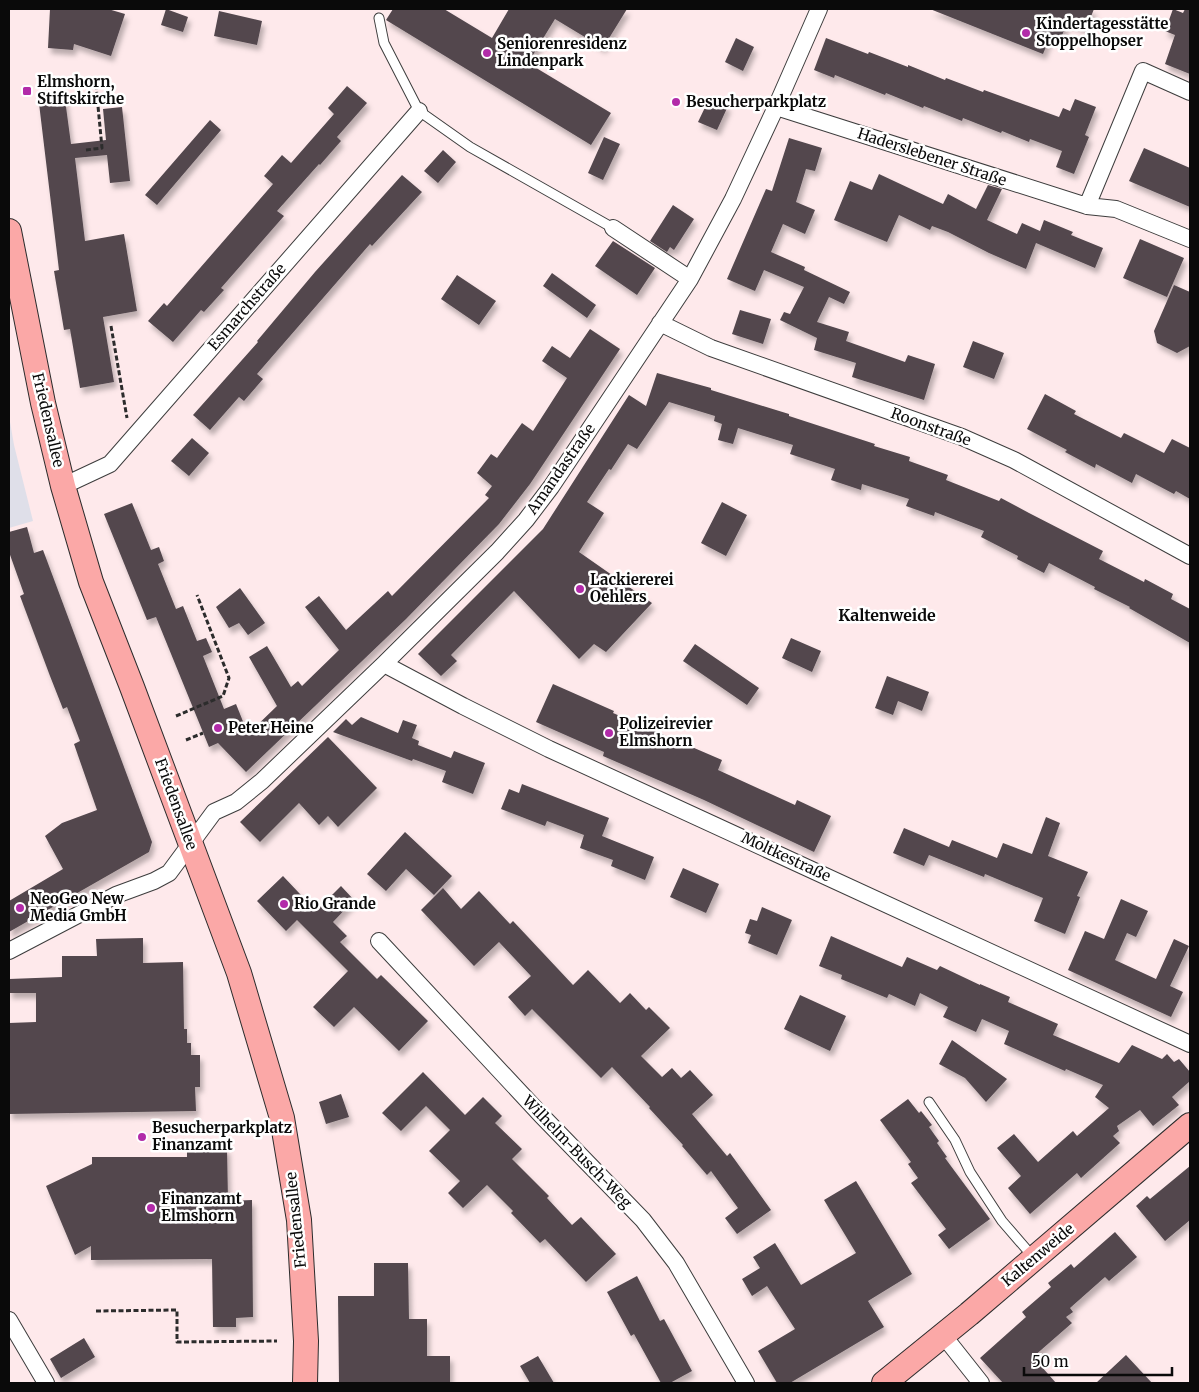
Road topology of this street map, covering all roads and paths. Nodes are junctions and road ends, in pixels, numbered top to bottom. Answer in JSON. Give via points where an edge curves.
{"nodes":[{"id":1,"x":819,"y":9,"type":"edge"},
{"id":2,"x":379,"y":18,"type":"dead end"},
{"id":3,"x":96,"y":85,"type":"dead end"},
{"id":4,"x":1190,"y":92,"type":"edge"},
{"id":5,"x":776,"y":107,"type":"junction"},
{"id":6,"x":419,"y":111,"type":"junction"},
{"id":7,"x":86,"y":150,"type":"dead end"},
{"id":8,"x":1087,"y":206,"type":"junction"},
{"id":9,"x":613,"y":228,"type":"joint"},
{"id":10,"x":9,"y":231,"type":"edge"},
{"id":11,"x":1190,"y":239,"type":"edge"},
{"id":12,"x":690,"y":279,"type":"junction"},
{"id":13,"x":660,"y":323,"type":"junction"},
{"id":14,"x":111,"y":326,"type":"dead end"},
{"id":15,"x":133,"y":438,"type":"junction"},
{"id":16,"x":63,"y":486,"type":"junction"},
{"id":17,"x":1190,"y":556,"type":"edge"},
{"id":18,"x":197,"y":594,"type":"dead end"},
{"id":19,"x":384,"y":664,"type":"junction"},
{"id":20,"x":176,"y":716,"type":"dead end"},
{"id":21,"x":203,"y":733,"type":"dead end"},
{"id":22,"x":186,"y":740,"type":"dead end"},
{"id":23,"x":190,"y":843,"type":"junction"},
{"id":24,"x":379,"y":941,"type":"dead end"},
{"id":25,"x":9,"y":951,"type":"edge"},
{"id":26,"x":1190,"y":1044,"type":"edge"},
{"id":27,"x":929,"y":1102,"type":"dead end"},
{"id":28,"x":1190,"y":1125,"type":"edge"},
{"id":29,"x":1034,"y":1258,"type":"junction"},
{"id":30,"x":96,"y":1311,"type":"dead end"},
{"id":31,"x":9,"y":1320,"type":"edge"},
{"id":32,"x":943,"y":1335,"type":"junction"},
{"id":33,"x":14,"y":1338,"type":"edge"},
{"id":34,"x":277,"y":1341,"type":"dead end"},
{"id":35,"x":46,"y":1383,"type":"edge"},
{"id":36,"x":305,"y":1383,"type":"edge"},
{"id":37,"x":746,"y":1383,"type":"edge"},
{"id":38,"x":884,"y":1383,"type":"edge"},
{"id":39,"x":981,"y":1383,"type":"edge"}],
"edges":[{"from":1,"to":5,"type":"street","name":"Amandastraße"},
{"from":2,"to":6,"type":"lane","via":[[384,43]]},
{"from":3,"to":7,"type":"path","via":[[102,148]]},
{"from":4,"to":8,"type":"street","via":[[1143,71]]},
{"from":5,"to":8,"type":"street","name":"Haderslebener Straße"},
{"from":5,"to":12,"type":"street","name":"Amandastraße","via":[[733,199]]},
{"from":6,"to":9,"type":"lane","via":[[470,147]]},
{"from":6,"to":15,"type":"street","name":"Esmarchstraße"},
{"from":8,"to":11,"type":"street","name":"Haderslebener Straße","via":[[1116,209]]},
{"from":9,"to":12,"type":"street"},
{"from":10,"to":16,"type":"main road","name":"Friedensallee"},
{"from":12,"to":13,"type":"street","name":"Amandastraße"},
{"from":13,"to":17,"type":"street","name":"Roonstraße","via":[[711,348],[962,437],[1014,460]]},
{"from":13,"to":19,"type":"street","name":"Amandastraße","via":[[526,520]]},
{"from":14,"to":15,"type":"path"},
{"from":15,"to":16,"type":"street","name":"Esmarchstraße","via":[[110,464]]},
{"from":16,"to":23,"type":"main road","name":"Friedensallee","via":[[91,582]]},
{"from":18,"to":20,"type":"path","via":[[229,678],[223,696]]},
{"from":19,"to":23,"type":"street","name":"Amandastraße","via":[[262,781],[236,802],[214,812]]},
{"from":19,"to":26,"type":"street","name":"Moltkestraße","via":[[549,748]]},
{"from":21,"to":22,"type":"path"},
{"from":23,"to":25,"type":"street","name":"Amandastraße","via":[[169,873],[116,895]]},
{"from":23,"to":36,"type":"main road","name":"Friedensallee","via":[[239,973],[282,1118],[299,1220],[306,1341]]},
{"from":24,"to":37,"type":"street","name":"Wilhelm-Busch-Weg","via":[[643,1220],[676,1263]]},
{"from":27,"to":29,"type":"lane","via":[[955,1140],[970,1172],[993,1208]]},
{"from":28,"to":29,"type":"main road","name":"Kaltenweide"},
{"from":29,"to":32,"type":"main road","name":"Kaltenweide"},
{"from":30,"to":34,"type":"path","via":[[177,1310],[177,1342]]},
{"from":31,"to":33,"type":"street"},
{"from":32,"to":38,"type":"main road","name":"Kaltenweide"},
{"from":32,"to":39,"type":"street"},
{"from":33,"to":35,"type":"street"}]}
